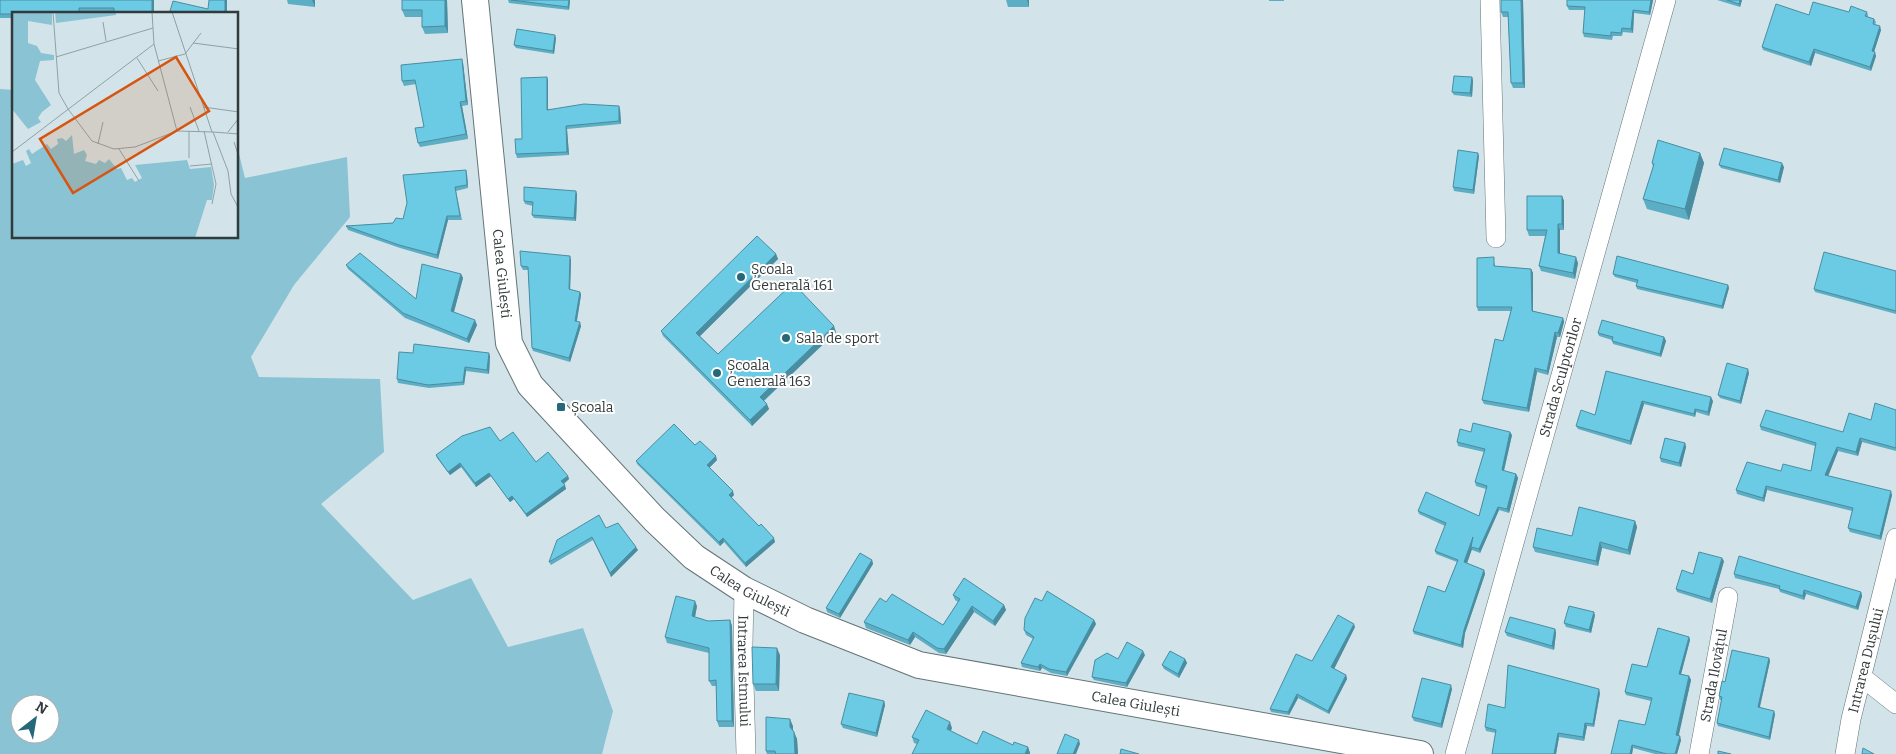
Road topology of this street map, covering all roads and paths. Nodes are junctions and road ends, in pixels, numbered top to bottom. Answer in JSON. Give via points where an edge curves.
{"nodes":[{"id":1,"x":475,"y":0,"type":"edge"},
{"id":2,"x":1490,"y":0,"type":"edge"},
{"id":3,"x":1666,"y":0,"type":"edge"},
{"id":4,"x":1496,"y":238,"type":"dead end"},
{"id":5,"x":1896,"y":538,"type":"edge"},
{"id":6,"x":744,"y":590,"type":"junction"},
{"id":7,"x":1728,"y":597,"type":"dead end"},
{"id":8,"x":1862,"y":677,"type":"junction"},
{"id":9,"x":1896,"y":704,"type":"edge"},
{"id":10,"x":746,"y":754,"type":"edge"},
{"id":11,"x":1420,"y":754,"type":"edge"},
{"id":12,"x":1455,"y":754,"type":"edge"},
{"id":13,"x":1699,"y":754,"type":"edge"},
{"id":14,"x":1845,"y":754,"type":"edge"}],
"edges":[{"from":1,"to":6,"type":"main road","name":"Calea Giulești","via":[[509,342],[530,385],[654,519],[694,557]]},
{"from":2,"to":4,"type":"street"},
{"from":3,"to":12,"type":"street","name":"Strada Sculptorilor"},
{"from":5,"to":8,"type":"street","name":"Intrarea Dușului"},
{"from":6,"to":10,"type":"street","name":"Intrarea Istmului"},
{"from":6,"to":11,"type":"main road","name":"Calea Giulești","via":[[805,620],[919,665]]},
{"from":7,"to":13,"type":"street","name":"Strada Ilovățul"},
{"from":8,"to":9,"type":"street"},
{"from":8,"to":14,"type":"street","name":"Intrarea Dușului"}]}
